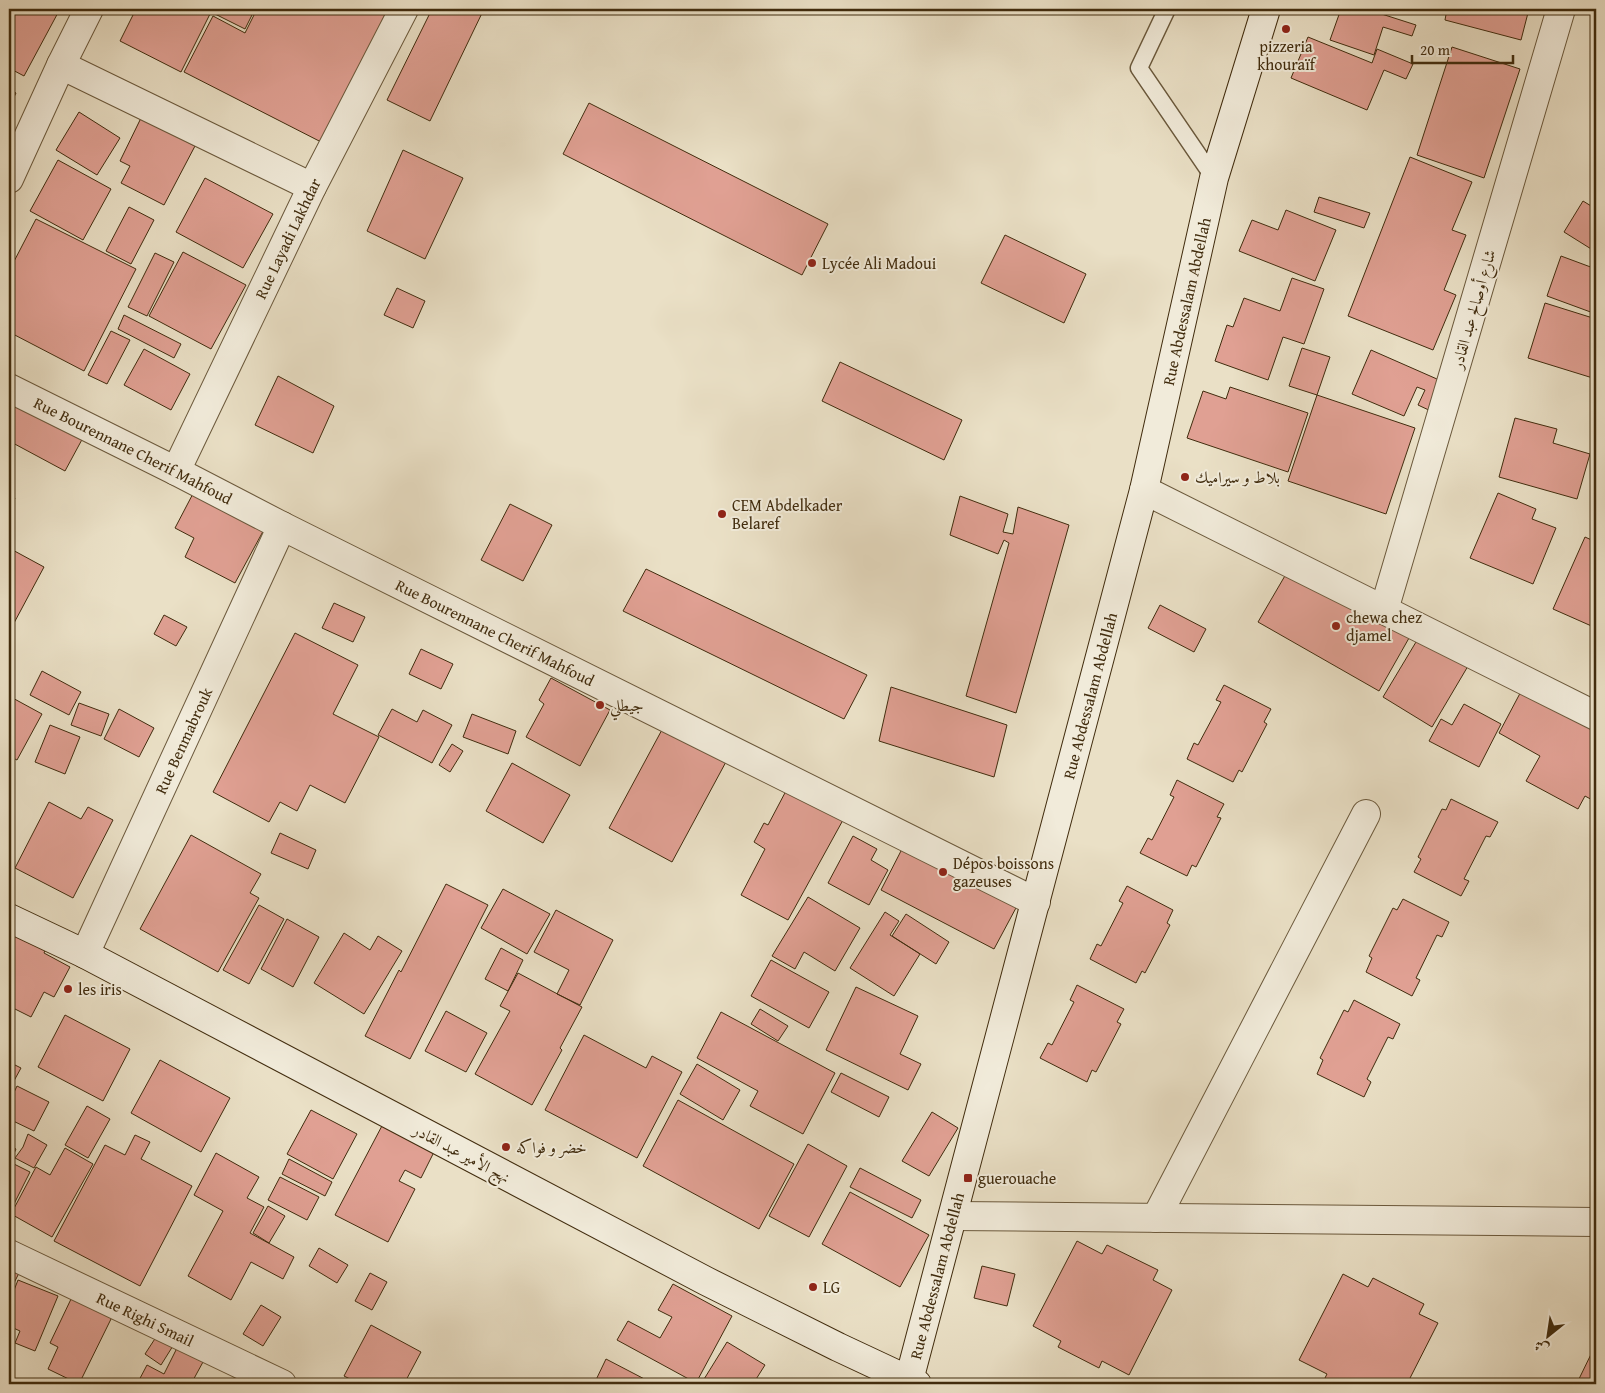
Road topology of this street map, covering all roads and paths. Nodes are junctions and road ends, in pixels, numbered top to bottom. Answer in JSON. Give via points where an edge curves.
{"nodes":[{"id":1,"x":89,"y":9,"type":"edge"},
{"id":2,"x":404,"y":9,"type":"edge"},
{"id":3,"x":1167,"y":9,"type":"edge"},
{"id":4,"x":1266,"y":9,"type":"edge"},
{"id":5,"x":1561,"y":9,"type":"edge"},
{"id":6,"x":61,"y":65,"type":"junction"},
{"id":7,"x":9,"y":178,"type":"edge"},
{"id":8,"x":1214,"y":178,"type":"junction"},
{"id":9,"x":312,"y":187,"type":"junction"},
{"id":10,"x":9,"y":388,"type":"edge"},
{"id":11,"x":176,"y":471,"type":"junction"},
{"id":12,"x":1144,"y":490,"type":"junction"},
{"id":13,"x":282,"y":526,"type":"junction"},
{"id":14,"x":1384,"y":610,"type":"junction"},
{"id":15,"x":1596,"y":716,"type":"edge"},
{"id":16,"x":1366,"y":814,"type":"dead end"},
{"id":17,"x":1036,"y":902,"type":"junction"},
{"id":18,"x":9,"y":918,"type":"edge"},
{"id":19,"x":85,"y":954,"type":"junction"},
{"id":20,"x":953,"y":1216,"type":"junction"},
{"id":21,"x":1156,"y":1218,"type":"junction"},
{"id":22,"x":1596,"y":1222,"type":"edge"},
{"id":23,"x":9,"y":1254,"type":"edge"},
{"id":24,"x":912,"y":1383,"type":"edge"},
{"id":25,"x":282,"y":1384,"type":"edge"}],
"edges":[{"from":1,"to":6,"type":"street"},
{"from":2,"to":9,"type":"street","name":"Rue Layadi Lakhdar"},
{"from":3,"to":8,"type":"lane","via":[[1139,68]]},
{"from":4,"to":8,"type":"street","name":"Rue Abdessalam Abdellah"},
{"from":5,"to":14,"type":"street","name":"شارع أوصالح عبد القادر"},
{"from":6,"to":7,"type":"street"},
{"from":6,"to":9,"type":"street"},
{"from":8,"to":12,"type":"street","name":"Rue Abdessalam Abdellah"},
{"from":9,"to":11,"type":"street","name":"Rue Layadi Lakhdar"},
{"from":10,"to":11,"type":"street","name":"Rue Bourennane Cherif Mahfoud"},
{"from":11,"to":13,"type":"street","name":"Rue Bourennane Cherif Mahfoud"},
{"from":12,"to":14,"type":"street"},
{"from":12,"to":17,"type":"street","name":"Rue Abdessalam Abdellah"},
{"from":13,"to":17,"type":"street","name":"Rue Bourennane Cherif Mahfoud"},
{"from":13,"to":19,"type":"street","name":"Rue Benmabrouk"},
{"from":14,"to":15,"type":"street"},
{"from":16,"to":21,"type":"street"},
{"from":17,"to":20,"type":"street","name":"Rue Abdessalam Abdellah"},
{"from":18,"to":19,"type":"street","name":"نهج الأمير عبد القادر"},
{"from":19,"to":24,"type":"street","name":"نهج الأمير عبد القادر","via":[[706,1281]]},
{"from":20,"to":21,"type":"street"},
{"from":20,"to":24,"type":"street","name":"Rue Abdessalam Abdellah"},
{"from":21,"to":22,"type":"street"},
{"from":23,"to":25,"type":"street","name":"Rue Righi Smail"}]}
